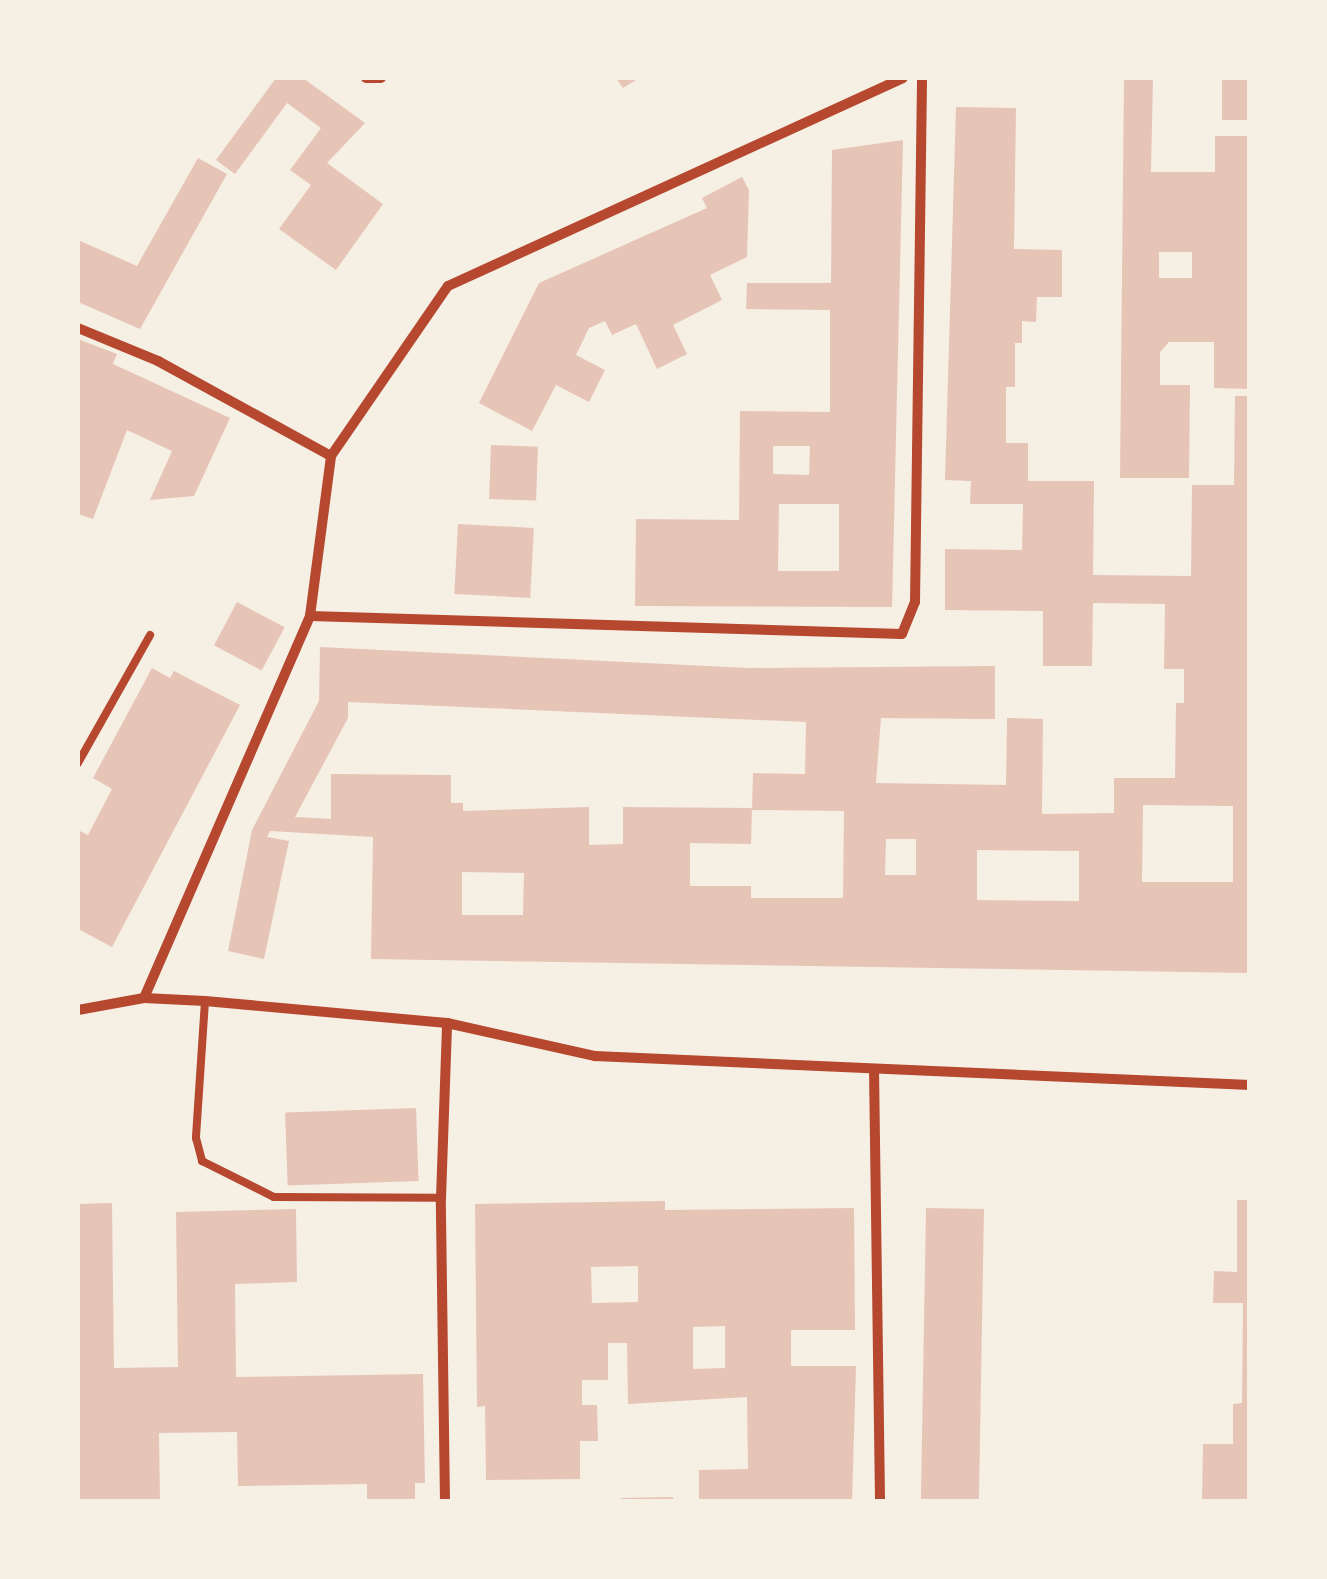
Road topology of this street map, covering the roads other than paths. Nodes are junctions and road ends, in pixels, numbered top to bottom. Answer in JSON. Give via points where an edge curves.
{"nodes":[{"id":1,"x":366,"y":78,"type":"edge"},
{"id":2,"x":381,"y":78,"type":"edge"},
{"id":3,"x":903,"y":78,"type":"edge"},
{"id":4,"x":922,"y":78,"type":"edge"},
{"id":5,"x":78,"y":328,"type":"edge"},
{"id":6,"x":331,"y":456,"type":"junction"},
{"id":7,"x":310,"y":616,"type":"junction"},
{"id":8,"x":150,"y":635,"type":"dead end"},
{"id":9,"x":78,"y":763,"type":"edge"},
{"id":10,"x":144,"y":998,"type":"junction"},
{"id":11,"x":205,"y":1001,"type":"junction"},
{"id":12,"x":78,"y":1010,"type":"edge"},
{"id":13,"x":447,"y":1022,"type":"junction"},
{"id":14,"x":874,"y":1070,"type":"junction"},
{"id":15,"x":1250,"y":1085,"type":"edge"},
{"id":16,"x":441,"y":1198,"type":"junction"},
{"id":17,"x":444,"y":1502,"type":"edge"},
{"id":18,"x":880,"y":1502,"type":"edge"}],
"edges":[{"from":1,"to":2,"type":"street"},
{"from":3,"to":6,"type":"street","via":[[448,286]]},
{"from":4,"to":7,"type":"street","via":[[915,602],[902,634]]},
{"from":5,"to":6,"type":"street","via":[[158,361]]},
{"from":6,"to":7,"type":"street"},
{"from":7,"to":10,"type":"street"},
{"from":8,"to":9,"type":"lane"},
{"from":10,"to":11,"type":"street"},
{"from":10,"to":12,"type":"street"},
{"from":11,"to":13,"type":"street"},
{"from":11,"to":16,"type":"lane","via":[[196,1138],[202,1161],[274,1197]]},
{"from":13,"to":14,"type":"street","via":[[596,1056]]},
{"from":13,"to":16,"type":"street"},
{"from":14,"to":15,"type":"street"},
{"from":14,"to":18,"type":"street"},
{"from":16,"to":17,"type":"street"}]}
